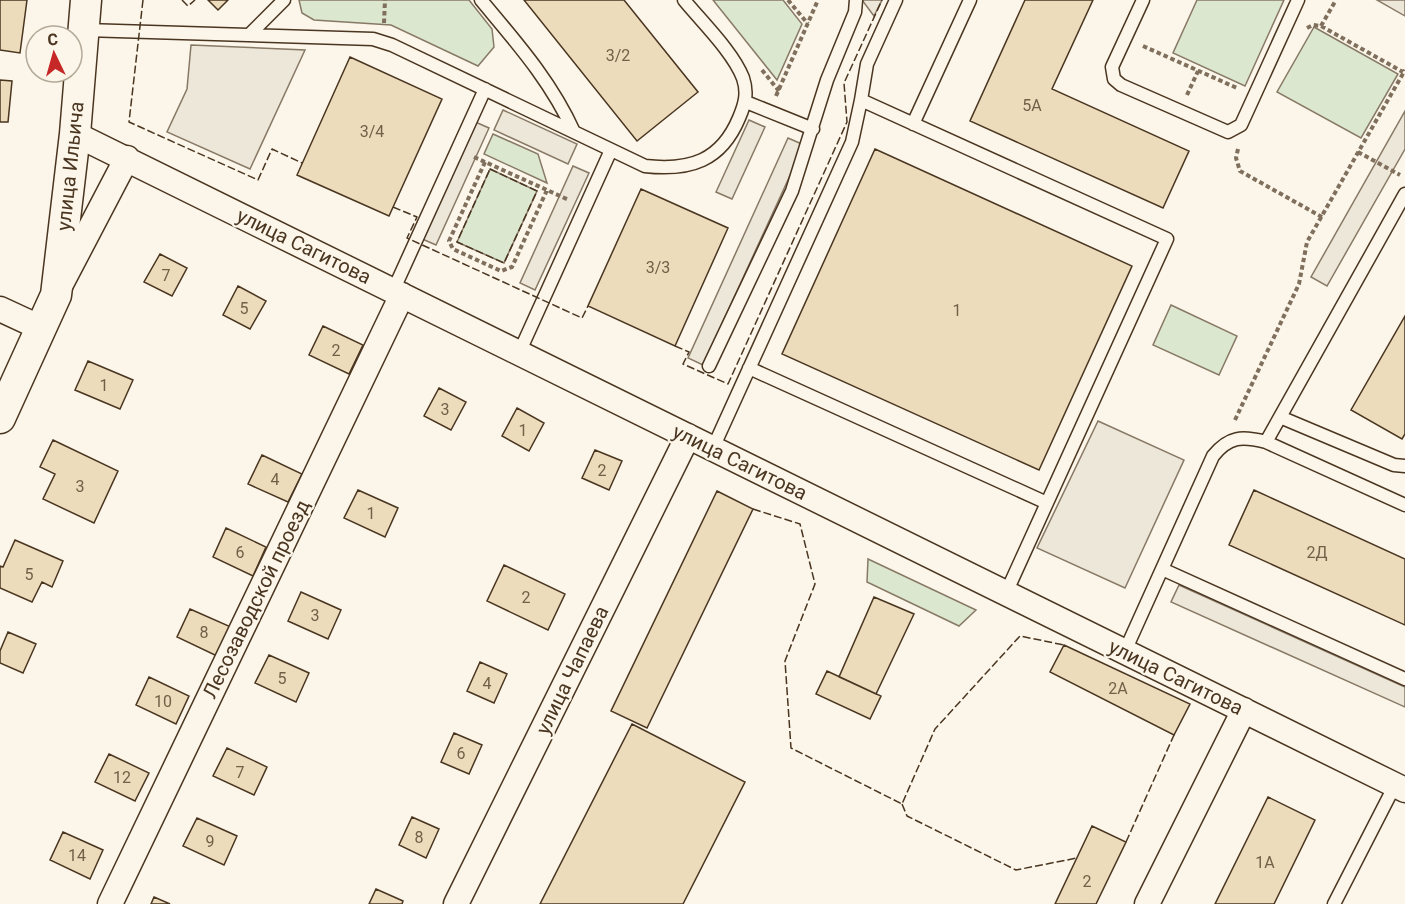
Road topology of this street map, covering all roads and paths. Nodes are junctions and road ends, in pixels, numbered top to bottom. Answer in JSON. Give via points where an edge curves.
{"nodes":[{"id":1,"x":86,"y":0,"type":"edge"},
{"id":2,"x":284,"y":0,"type":"edge"},
{"id":3,"x":481,"y":0,"type":"edge"},
{"id":4,"x":684,"y":0,"type":"edge"},
{"id":5,"x":788,"y":0,"type":"edge"},
{"id":6,"x":818,"y":0,"type":"edge"},
{"id":7,"x":856,"y":0,"type":"edge"},
{"id":8,"x":896,"y":0,"type":"edge"},
{"id":9,"x":970,"y":0,"type":"edge"},
{"id":10,"x":1143,"y":0,"type":"edge"},
{"id":11,"x":1298,"y":0,"type":"edge"},
{"id":12,"x":1336,"y":0,"type":"edge"},
{"id":13,"x":83,"y":24,"type":"edge"},
{"id":14,"x":808,"y":24,"type":"junction"},
{"id":15,"x":1322,"y":26,"type":"junction"},
{"id":16,"x":1307,"y":29,"type":"dead end"},
{"id":17,"x":84,"y":30,"type":"edge"},
{"id":18,"x":250,"y":34,"type":"junction"},
{"id":19,"x":1126,"y":38,"type":"junction"},
{"id":20,"x":1404,"y":71,"type":"edge"},
{"id":21,"x":78,"y":84,"type":"edge"},
{"id":22,"x":485,"y":89,"type":"junction"},
{"id":23,"x":1254,"y":96,"type":"junction"},
{"id":24,"x":861,"y":100,"type":"junction"},
{"id":25,"x":746,"y":102,"type":"junction"},
{"id":26,"x":770,"y":111,"type":"junction"},
{"id":27,"x":913,"y":124,"type":"junction"},
{"id":28,"x":813,"y":129,"type":"junction"},
{"id":29,"x":573,"y":132,"type":"junction"},
{"id":30,"x":75,"y":134,"type":"junction"},
{"id":31,"x":1243,"y":142,"type":"dead end"},
{"id":32,"x":458,"y":149,"type":"junction"},
{"id":33,"x":611,"y":150,"type":"junction"},
{"id":34,"x":1358,"y":152,"type":"junction"},
{"id":35,"x":127,"y":158,"type":"junction"},
{"id":36,"x":484,"y":162,"type":"junction"},
{"id":37,"x":1405,"y":178,"type":"edge"},
{"id":38,"x":548,"y":190,"type":"junction"},
{"id":39,"x":1405,"y":194,"type":"edge"},
{"id":40,"x":585,"y":207,"type":"junction"},
{"id":41,"x":1322,"y":217,"type":"junction"},
{"id":42,"x":397,"y":293,"type":"junction"},
{"id":43,"x":56,"y":295,"type":"junction"},
{"id":44,"x":0,"y":309,"type":"edge"},
{"id":45,"x":42,"y":328,"type":"junction"},
{"id":46,"x":519,"y":353,"type":"junction"},
{"id":47,"x":709,"y":366,"type":"dead end"},
{"id":48,"x":749,"y":368,"type":"junction"},
{"id":49,"x":1280,"y":417,"type":"junction"},
{"id":50,"x":0,"y":418,"type":"edge"},
{"id":51,"x":688,"y":436,"type":"junction"},
{"id":52,"x":1232,"y":439,"type":"junction"},
{"id":53,"x":1266,"y":442,"type":"junction"},
{"id":54,"x":712,"y":448,"type":"junction"},
{"id":55,"x":1405,"y":466,"type":"edge"},
{"id":56,"x":1047,"y":503,"type":"junction"},
{"id":57,"x":1405,"y":505,"type":"edge"},
{"id":58,"x":1162,"y":569,"type":"junction"},
{"id":59,"x":1006,"y":593,"type":"junction"},
{"id":60,"x":1125,"y":651,"type":"junction"},
{"id":61,"x":1405,"y":679,"type":"edge"},
{"id":62,"x":1244,"y":710,"type":"junction"},
{"id":63,"x":1400,"y":788,"type":"edge"},
{"id":64,"x":110,"y":904,"type":"edge"},
{"id":65,"x":456,"y":904,"type":"edge"},
{"id":66,"x":1147,"y":904,"type":"edge"},
{"id":67,"x":1334,"y":904,"type":"edge"}],
"edges":[{"from":1,"to":13,"type":"street","name":"улица Ильича"},
{"from":2,"to":18,"type":"lane"},
{"from":3,"to":29,"type":"lane","via":[[537,68]]},
{"from":4,"to":25,"type":"lane","via":[[737,67],[745,84]]},
{"from":5,"to":14,"type":"path"},
{"from":6,"to":14,"type":"path"},
{"from":7,"to":28,"type":"lane"},
{"from":8,"to":24,"type":"lane","via":[[867,64]]},
{"from":9,"to":27,"type":"lane"},
{"from":10,"to":19,"type":"lane"},
{"from":11,"to":23,"type":"lane"},
{"from":12,"to":15,"type":"path"},
{"from":14,"to":26,"type":"path"},
{"from":15,"to":16,"type":"path"},
{"from":15,"to":20,"type":"path"},
{"from":17,"to":18,"type":"lane"},
{"from":18,"to":22,"type":"lane","via":[[373,39]]},
{"from":19,"to":23,"type":"path"},
{"from":19,"to":23,"type":"lane","via":[[1112,67],[1114,79],[1179,112],[1228,132],[1241,125]]},
{"from":20,"to":34,"type":"path"},
{"from":21,"to":30,"type":"street","name":"улица Ильича"},
{"from":22,"to":29,"type":"lane"},
{"from":22,"to":32,"type":"lane"},
{"from":24,"to":27,"type":"lane"},
{"from":24,"to":48,"type":"lane","via":[[852,142]]},
{"from":25,"to":26,"type":"lane"},
{"from":25,"to":33,"type":"lane","via":[[727,141],[702,161],[663,168],[645,166]]},
{"from":26,"to":28,"type":"lane"},
{"from":27,"to":56,"type":"lane","via":[[1167,239]]},
{"from":28,"to":47,"type":"lane","via":[[792,190]]},
{"from":29,"to":33,"type":"lane"},
{"from":30,"to":35,"type":"street","name":"улица Сагитова"},
{"from":30,"to":43,"type":"street","name":"улица Ильича"},
{"from":31,"to":41,"type":"path","via":[[1236,159],[1240,171]]},
{"from":32,"to":36,"type":"path"},
{"from":32,"to":42,"type":"lane"},
{"from":33,"to":40,"type":"lane"},
{"from":34,"to":37,"type":"path"},
{"from":34,"to":41,"type":"path"},
{"from":35,"to":42,"type":"street","name":"улица Сагитова"},
{"from":35,"to":43,"type":"street","name":"улица Ильича"},
{"from":36,"to":38,"type":"path"},
{"from":36,"to":38,"type":"path","via":[[449,242],[453,249],[501,271],[512,267]]},
{"from":38,"to":40,"type":"path"},
{"from":39,"to":49,"type":"lane"},
{"from":40,"to":46,"type":"lane"},
{"from":41,"to":52,"type":"path","via":[[1305,247],[1299,284],[1236,419]]},
{"from":42,"to":46,"type":"street","name":"улица Сагитова"},
{"from":42,"to":64,"type":"street","name":"Лесозаводской проезд"},
{"from":43,"to":45,"type":"street","name":"улица Ильича"},
{"from":44,"to":45,"type":"street"},
{"from":45,"to":50,"type":"street","name":"улица Ильича"},
{"from":46,"to":51,"type":"street","name":"улица Сагитова"},
{"from":48,"to":54,"type":"lane"},
{"from":48,"to":56,"type":"lane"},
{"from":49,"to":53,"type":"lane"},
{"from":49,"to":55,"type":"lane","via":[[1394,465]]},
{"from":51,"to":54,"type":"street","name":"улица Сагитова"},
{"from":51,"to":65,"type":"street","name":"улица Чапаева"},
{"from":52,"to":53,"type":"lane","via":[[1244,436]]},
{"from":52,"to":58,"type":"lane","via":[[1213,456]]},
{"from":53,"to":57,"type":"lane"},
{"from":54,"to":59,"type":"street","name":"улица Сагитова"},
{"from":56,"to":59,"type":"lane"},
{"from":58,"to":60,"type":"lane"},
{"from":58,"to":61,"type":"lane"},
{"from":59,"to":60,"type":"street","name":"улица Сагитова"},
{"from":60,"to":62,"type":"street","name":"улица Сагитова"},
{"from":62,"to":63,"type":"street","name":"улица Сагитова"},
{"from":62,"to":66,"type":"street"},
{"from":63,"to":67,"type":"lane"}]}
